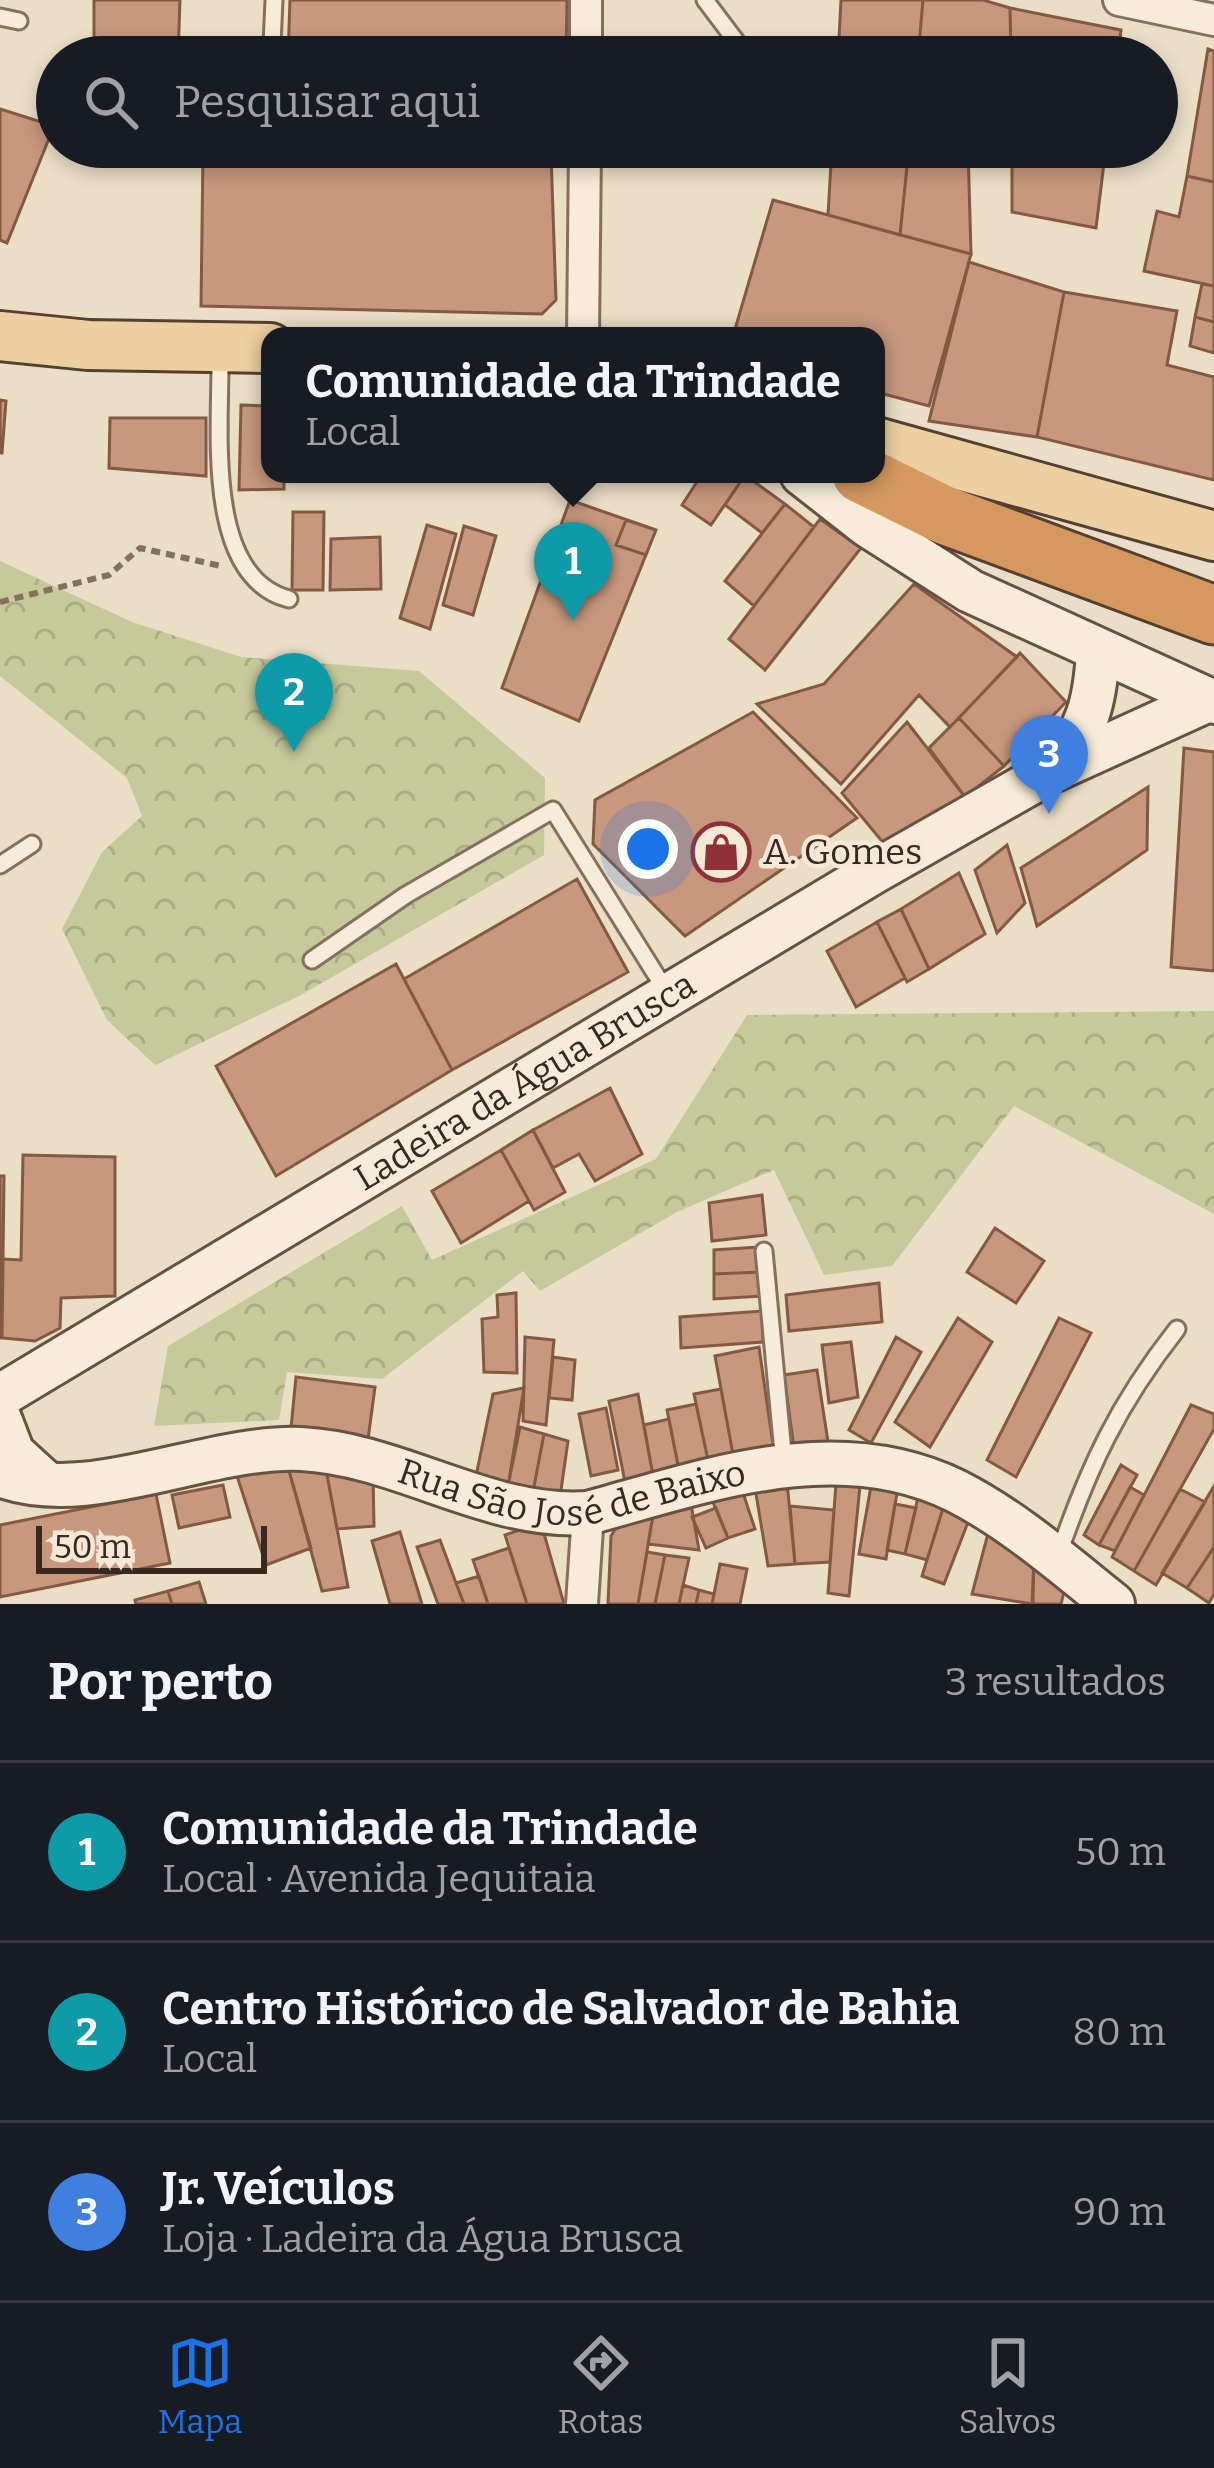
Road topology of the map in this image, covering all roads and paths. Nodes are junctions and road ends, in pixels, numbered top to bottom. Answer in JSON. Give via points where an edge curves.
{"nodes":[{"id":1,"x":274,"y":0,"type":"edge"},
{"id":2,"x":586,"y":0,"type":"edge"},
{"id":3,"x":704,"y":0,"type":"edge"},
{"id":4,"x":1119,"y":0,"type":"edge"},
{"id":5,"x":0,"y":17,"type":"edge"},
{"id":6,"x":1214,"y":20,"type":"edge"},
{"id":7,"x":20,"y":21,"type":"dead end"},
{"id":8,"x":272,"y":36,"type":"edge"},
{"id":9,"x":586,"y":36,"type":"edge"},
{"id":10,"x":732,"y":36,"type":"edge"},
{"id":11,"x":585,"y":168,"type":"edge"},
{"id":12,"x":584,"y":327,"type":"edge"},
{"id":13,"x":0,"y":337,"type":"edge"},
{"id":14,"x":220,"y":347,"type":"junction"},
{"id":15,"x":261,"y":347,"type":"edge"},
{"id":16,"x":885,"y":445,"type":"edge"},
{"id":17,"x":813,"y":483,"type":"edge"},
{"id":18,"x":879,"y":483,"type":"edge"},
{"id":19,"x":1214,"y":536,"type":"edge"},
{"id":20,"x":243,"y":565,"type":"junction"},
{"id":21,"x":289,"y":599,"type":"dead end"},
{"id":22,"x":0,"y":602,"type":"edge"},
{"id":23,"x":1197,"y":608,"type":"edge"},
{"id":24,"x":1099,"y":653,"type":"junction"},
{"id":25,"x":1210,"y":701,"type":"edge"},
{"id":26,"x":1050,"y":772,"type":"junction"},
{"id":27,"x":32,"y":844,"type":"dead end"},
{"id":28,"x":0,"y":865,"type":"edge"},
{"id":29,"x":312,"y":960,"type":"dead end"},
{"id":30,"x":668,"y":995,"type":"junction"},
{"id":31,"x":764,"y":1251,"type":"dead end"},
{"id":32,"x":1177,"y":1329,"type":"dead end"},
{"id":33,"x":0,"y":1396,"type":"edge"},
{"id":34,"x":0,"y":1419,"type":"edge"},
{"id":35,"x":784,"y":1464,"type":"junction"},
{"id":36,"x":0,"y":1475,"type":"edge"},
{"id":37,"x":48,"y":1485,"type":"junction"},
{"id":38,"x":588,"y":1513,"type":"junction"},
{"id":39,"x":1057,"y":1558,"type":"junction"},
{"id":40,"x":582,"y":1604,"type":"edge"},
{"id":41,"x":1113,"y":1604,"type":"edge"}],
"edges":[{"from":1,"to":8,"type":"lane"},
{"from":2,"to":9,"type":"street"},
{"from":3,"to":10,"type":"lane"},
{"from":4,"to":6,"type":"street"},
{"from":5,"to":7,"type":"lane"},
{"from":11,"to":12,"type":"street"},
{"from":13,"to":14,"type":"main road"},
{"from":14,"to":15,"type":"main road"},
{"from":14,"to":20,"type":"lane","via":[[223,496]]},
{"from":16,"to":19,"type":"main road"},
{"from":17,"to":24,"type":"street","via":[[970,591]]},
{"from":18,"to":23,"type":"highway","via":[[944,515]]},
{"from":20,"to":21,"type":"lane","via":[[258,587]]},
{"from":20,"to":22,"type":"path","via":[[190,563],[140,548],[109,575]]},
{"from":24,"to":25,"type":"street"},
{"from":24,"to":26,"type":"street","name":"Ladeira da Água Brusca","via":[[1090,717]]},
{"from":25,"to":26,"type":"street","name":"Ladeira da Água Brusca"},
{"from":26,"to":30,"type":"street","name":"Ladeira da Água Brusca"},
{"from":27,"to":28,"type":"lane"},
{"from":29,"to":30,"type":"lane","via":[[553,810]]},
{"from":30,"to":33,"type":"street","name":"Ladeira da Água Brusca"},
{"from":31,"to":35,"type":"lane"},
{"from":32,"to":39,"type":"lane","via":[[1127,1393],[1095,1452]]},
{"from":34,"to":37,"type":"street","via":[[13,1453]]},
{"from":35,"to":38,"type":"street","name":"Rua São José de Baixo"},
{"from":35,"to":39,"type":"street","name":"Rua São José de Baixo","via":[[848,1464],[918,1477],[994,1512]]},
{"from":36,"to":37,"type":"street","name":"Rua São José de Baixo"},
{"from":37,"to":38,"type":"street","name":"Rua São José de Baixo","via":[[237,1451],[305,1449],[390,1465],[539,1514]]},
{"from":38,"to":40,"type":"street"},
{"from":39,"to":41,"type":"street","name":"Rua São José de Baixo"}]}
